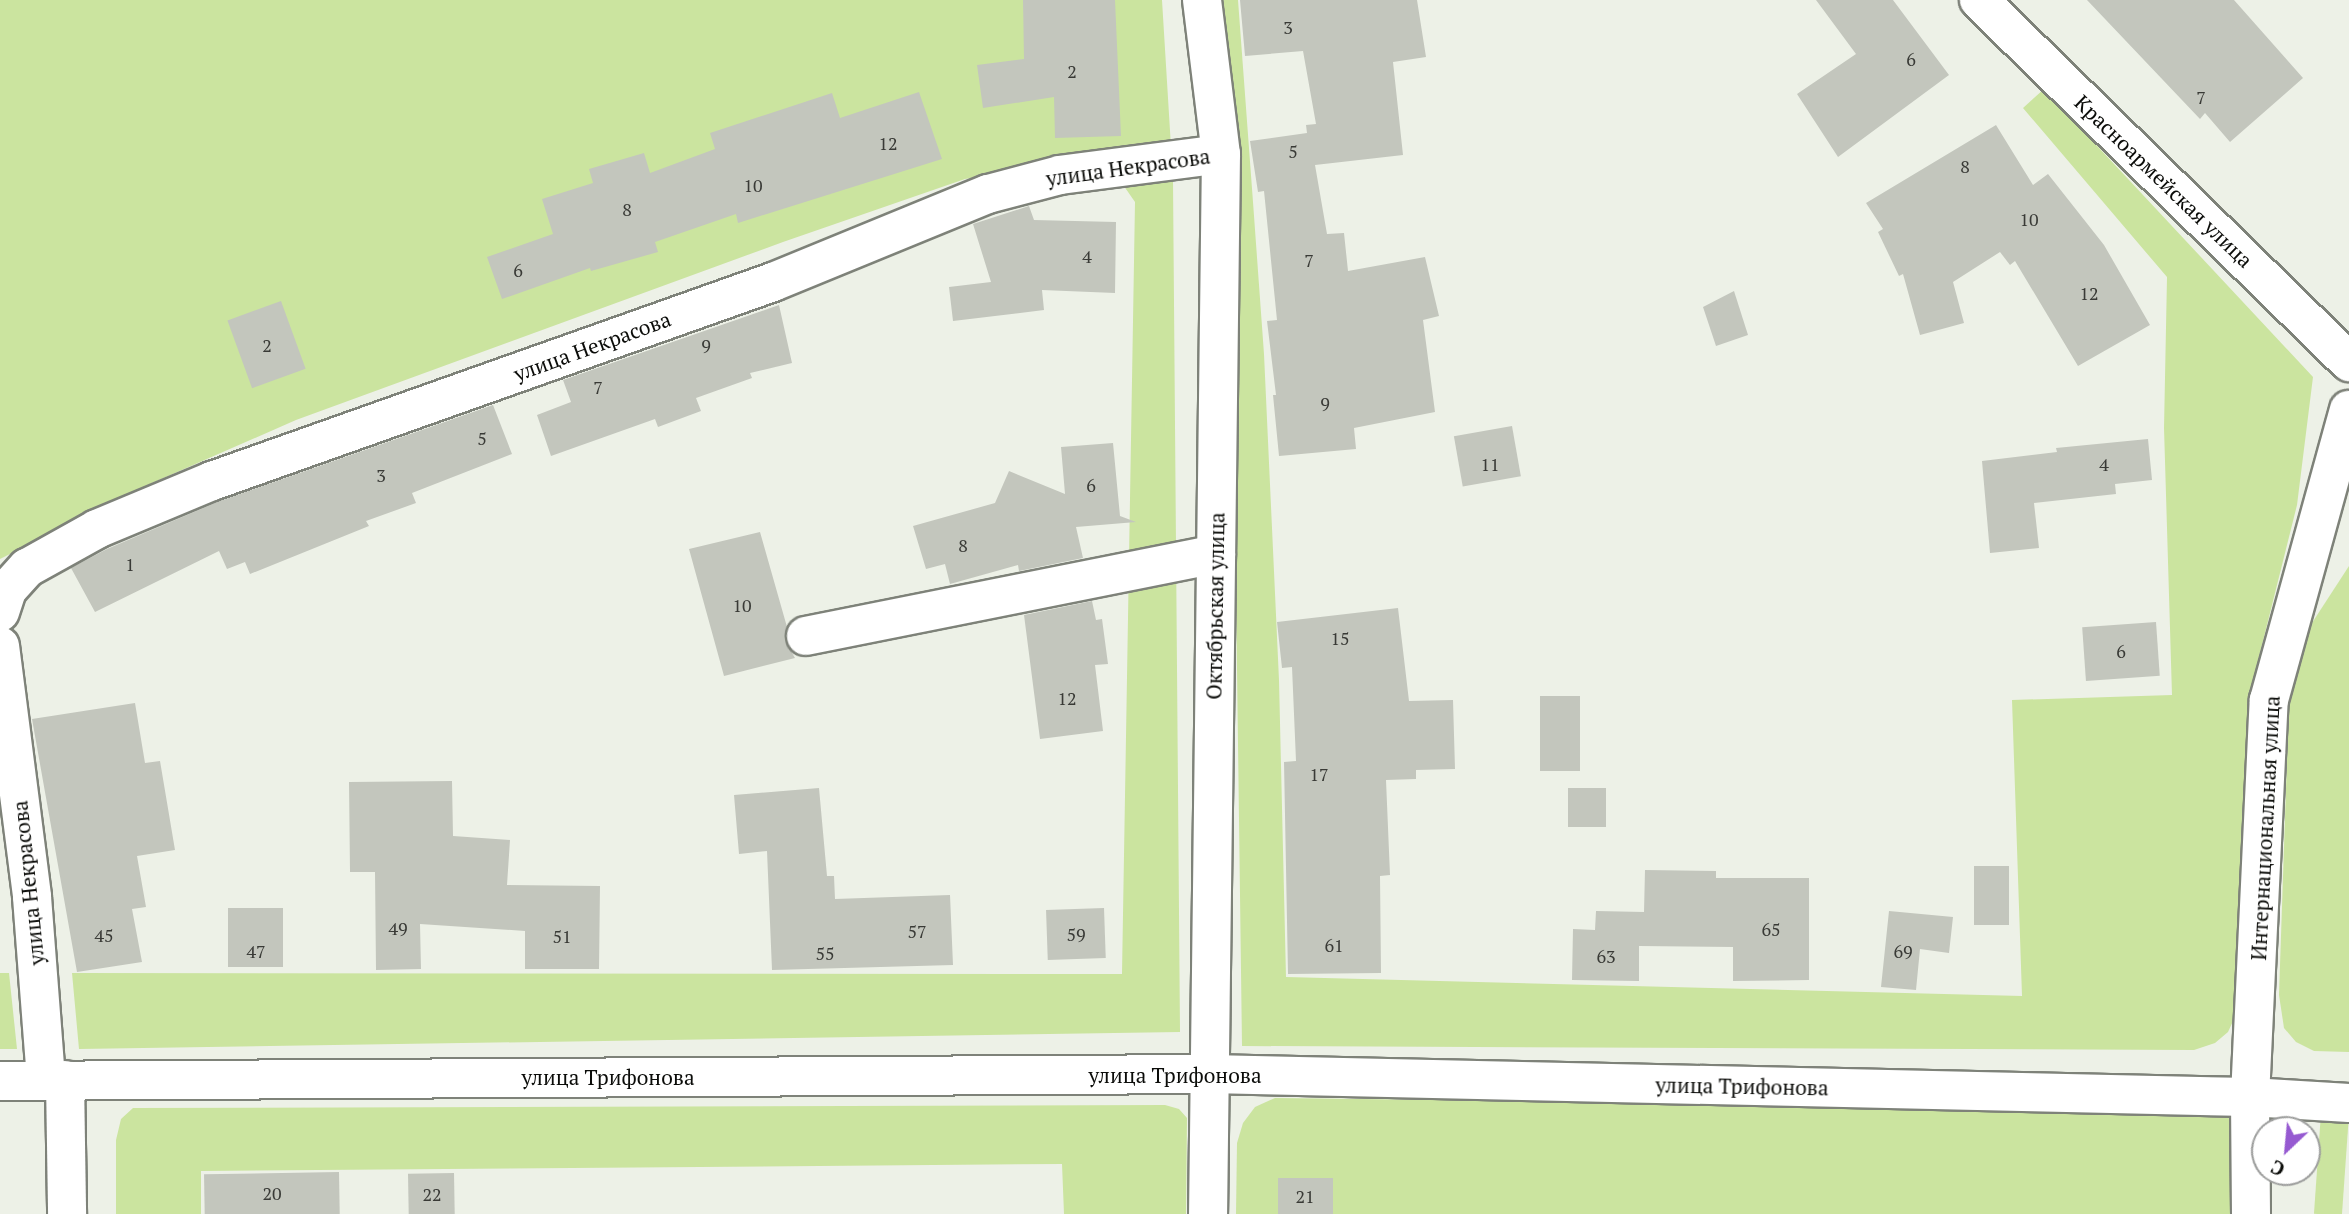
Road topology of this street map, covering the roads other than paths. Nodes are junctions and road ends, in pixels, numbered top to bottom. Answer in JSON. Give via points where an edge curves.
{"nodes":[{"id":1,"x":1202,"y":0,"type":"edge"},
{"id":2,"x":1979,"y":0,"type":"edge"},
{"id":3,"x":1221,"y":153,"type":"junction"},
{"id":4,"x":2349,"y":362,"type":"edge"},
{"id":5,"x":2349,"y":410,"type":"edge"},
{"id":6,"x":1216,"y":554,"type":"junction"},
{"id":7,"x":0,"y":612,"type":"edge"},
{"id":8,"x":806,"y":636,"type":"dead end"},
{"id":9,"x":0,"y":646,"type":"edge"},
{"id":10,"x":1209,"y":1074,"type":"junction"},
{"id":11,"x":56,"y":1079,"type":"junction"},
{"id":12,"x":0,"y":1081,"type":"edge"},
{"id":13,"x":2250,"y":1097,"type":"junction"},
{"id":14,"x":2349,"y":1103,"type":"edge"},
{"id":15,"x":67,"y":1214,"type":"edge"},
{"id":16,"x":1208,"y":1214,"type":"edge"},
{"id":17,"x":2251,"y":1214,"type":"edge"}],
"edges":[{"from":1,"to":3,"type":"street","name":"Октябрьская улица"},
{"from":2,"to":4,"type":"street","name":"Красноармейская улица"},
{"from":3,"to":6,"type":"street","name":"Октябрьская улица"},
{"from":3,"to":7,"type":"street","name":"улица Некрасова","via":[[1060,174],[988,194],[773,282],[212,481],[97,529],[27,568],[7,590]]},
{"from":5,"to":13,"type":"street","name":"Интернациональная улица","via":[[2269,700]]},
{"from":6,"to":8,"type":"street"},
{"from":6,"to":10,"type":"street","name":"Октябрьская улица"},
{"from":9,"to":11,"type":"street","name":"улица Некрасова"},
{"from":10,"to":11,"type":"street","name":"улица Трифонова"},
{"from":10,"to":13,"type":"street","name":"улица Трифонова"},
{"from":10,"to":16,"type":"street","name":"Октябрьская улица"},
{"from":11,"to":12,"type":"street","name":"улица Трифонова"},
{"from":11,"to":15,"type":"street","name":"улица Некрасова"},
{"from":13,"to":14,"type":"street","name":"улица Трифонова"},
{"from":13,"to":17,"type":"street","name":"Интернациональная улица"}]}
